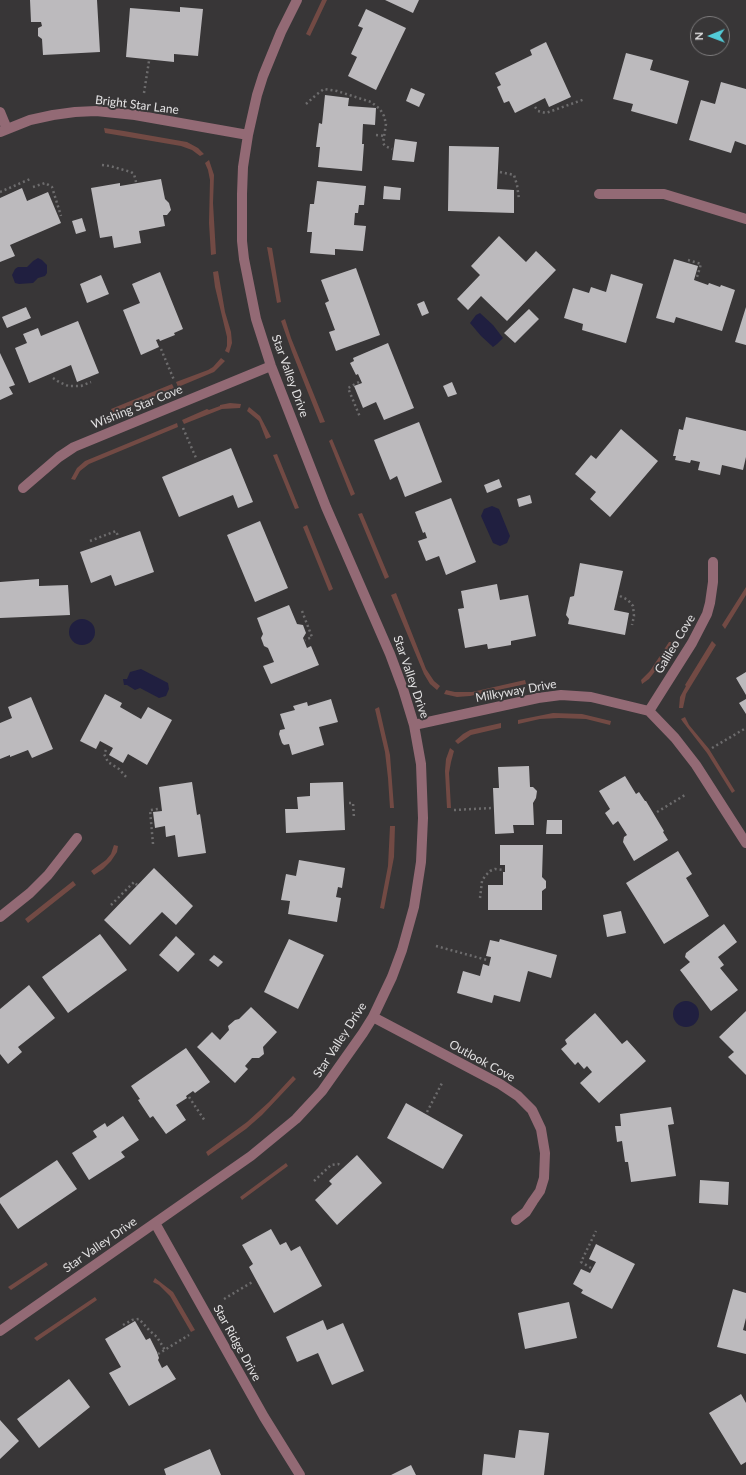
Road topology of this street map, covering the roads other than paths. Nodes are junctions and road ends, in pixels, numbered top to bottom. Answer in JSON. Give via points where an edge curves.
{"nodes":[{"id":1,"x":297,"y":0,"type":"edge"},
{"id":2,"x":0,"y":112,"type":"edge"},
{"id":3,"x":4,"y":130,"type":"edge"},
{"id":4,"x":248,"y":135,"type":"junction"},
{"id":5,"x":599,"y":194,"type":"dead end"},
{"id":6,"x":746,"y":219,"type":"edge"},
{"id":7,"x":271,"y":366,"type":"junction"},
{"id":8,"x":23,"y":488,"type":"dead end"},
{"id":9,"x":713,"y":562,"type":"dead end"},
{"id":10,"x":649,"y":711,"type":"junction"},
{"id":11,"x":414,"y":724,"type":"junction"},
{"id":12,"x":77,"y":838,"type":"dead end"},
{"id":13,"x":746,"y":843,"type":"edge"},
{"id":14,"x":0,"y":918,"type":"edge"},
{"id":15,"x":372,"y":1018,"type":"junction"},
{"id":16,"x":516,"y":1220,"type":"dead end"},
{"id":17,"x":155,"y":1223,"type":"junction"},
{"id":18,"x":0,"y":1331,"type":"edge"},
{"id":19,"x":300,"y":1475,"type":"edge"}],
"edges":[{"from":1,"to":4,"type":"street","name":"Star Valley Drive","via":[[281,32],[257,95]]},
{"from":2,"to":3,"type":"street"},
{"from":3,"to":4,"type":"street","name":"Bright Star Lane","via":[[53,115],[96,111],[135,115]]},
{"from":4,"to":7,"type":"street","name":"Star Valley Drive","via":[[243,168],[242,241],[256,319]]},
{"from":5,"to":6,"type":"street","via":[[664,194]]},
{"from":7,"to":8,"type":"street","name":"Wishing Star Cove","via":[[74,447]]},
{"from":7,"to":11,"type":"street","name":"Star Valley Drive","via":[[326,507],[390,654]]},
{"from":9,"to":10,"type":"street","name":"Galileo Cove","via":[[713,582],[707,614],[692,643]]},
{"from":10,"to":11,"type":"street","name":"Milkyway Drive","via":[[591,697],[561,695]]},
{"from":10,"to":13,"type":"street","via":[[696,765]]},
{"from":11,"to":15,"type":"street","name":"Star Valley Drive","via":[[421,764],[423,818],[417,891],[402,950]]},
{"from":12,"to":14,"type":"street","via":[[48,875]]},
{"from":15,"to":16,"type":"street","name":"Outlook Cove","via":[[500,1084],[518,1096],[532,1110],[542,1130],[545,1152],[544,1178],[534,1201]]},
{"from":15,"to":17,"type":"street","name":"Star Valley Drive","via":[[322,1091],[296,1118],[252,1156]]},
{"from":17,"to":18,"type":"street","name":"Star Valley Drive"},
{"from":17,"to":19,"type":"street","name":"Star Ridge Drive","via":[[264,1417]]}]}
